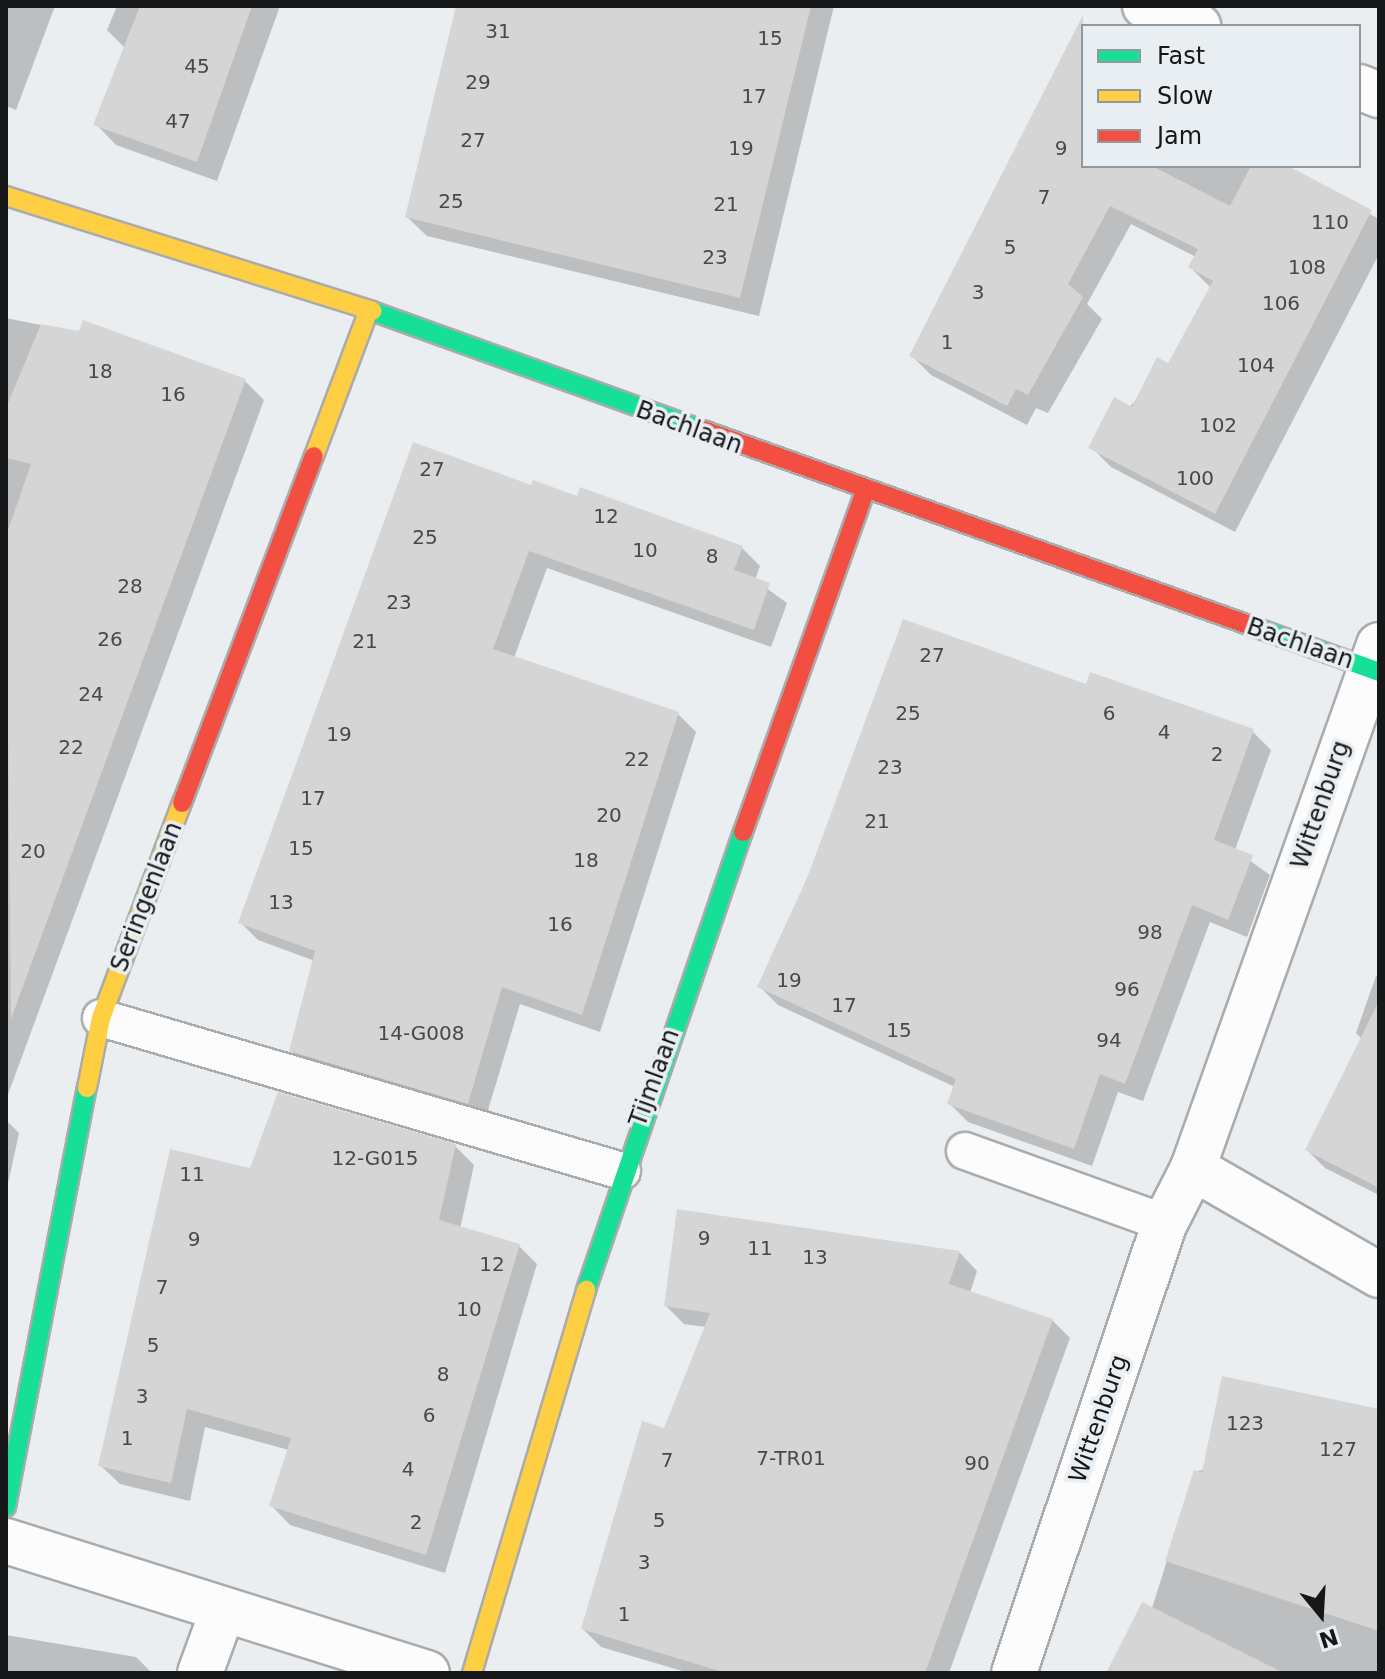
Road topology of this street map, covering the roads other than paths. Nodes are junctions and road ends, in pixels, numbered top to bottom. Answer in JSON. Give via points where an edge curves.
{"nodes":[{"id":1,"x":1145,"y":6,"type":"edge"},
{"id":2,"x":1193,"y":24,"type":"edge"},
{"id":3,"x":6,"y":196,"type":"edge"},
{"id":4,"x":369,"y":310,"type":"junction"},
{"id":5,"x":865,"y":492,"type":"junction"},
{"id":6,"x":1376,"y":662,"type":"edge"},
{"id":7,"x":101,"y":1018,"type":"junction"},
{"id":8,"x":965,"y":1151,"type":"dead end"},
{"id":9,"x":1193,"y":1168,"type":"junction"},
{"id":10,"x":622,"y":1171,"type":"junction"},
{"id":11,"x":1165,"y":1223,"type":"junction"},
{"id":12,"x":1379,"y":1275,"type":"edge"},
{"id":13,"x":6,"y":1507,"type":"edge"},
{"id":14,"x":6,"y":1541,"type":"edge"},
{"id":15,"x":223,"y":1610,"type":"junction"},
{"id":16,"x":200,"y":1673,"type":"edge"},
{"id":17,"x":427,"y":1673,"type":"edge"},
{"id":18,"x":472,"y":1673,"type":"edge"},
{"id":19,"x":1014,"y":1673,"type":"edge"}],
"edges":[{"from":1,"to":2,"type":"street"},
{"from":3,"to":4,"type":"street","name":"Bachlaan"},
{"from":4,"to":5,"type":"street","name":"Bachlaan"},
{"from":4,"to":7,"type":"street","name":"Seringenlaan"},
{"from":5,"to":6,"type":"street","name":"Bachlaan"},
{"from":5,"to":10,"type":"street","name":"Tijmlaan"},
{"from":6,"to":9,"type":"street","name":"Wittenburg"},
{"from":7,"to":10,"type":"lane"},
{"from":7,"to":13,"type":"street","name":"Seringenlaan"},
{"from":8,"to":11,"type":"lane"},
{"from":9,"to":11,"type":"street","name":"Wittenburg"},
{"from":9,"to":12,"type":"street"},
{"from":10,"to":18,"type":"street","name":"Tijmlaan"},
{"from":11,"to":19,"type":"street","name":"Wittenburg"},
{"from":14,"to":15,"type":"street"},
{"from":15,"to":16,"type":"street"},
{"from":15,"to":17,"type":"street"}]}
